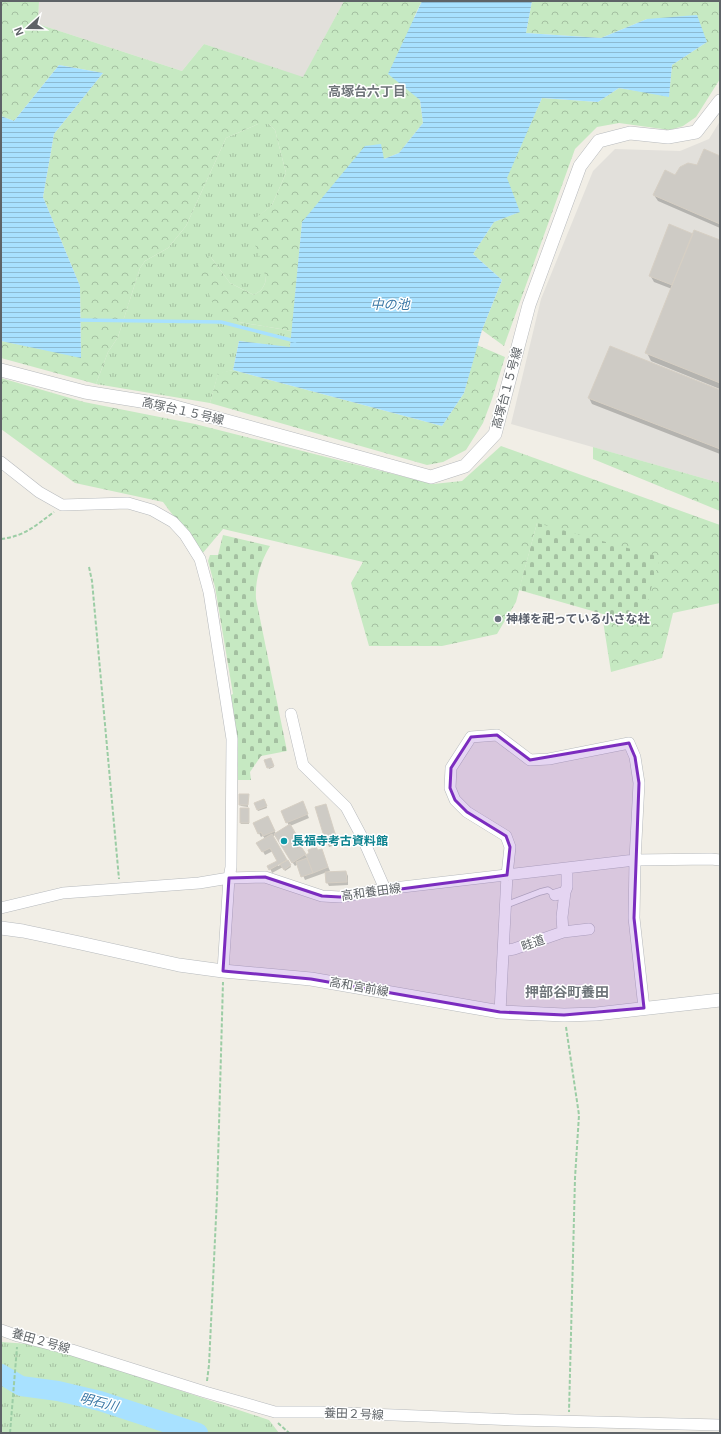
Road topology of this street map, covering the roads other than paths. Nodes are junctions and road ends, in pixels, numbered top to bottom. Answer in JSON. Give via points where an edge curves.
{"nodes":[{"id":1,"x":720,"y":101,"type":"edge"},
{"id":2,"x":1,"y":370,"type":"edge"},
{"id":3,"x":1,"y":462,"type":"edge"},
{"id":4,"x":290,"y":714,"type":"dead end"},
{"id":5,"x":635,"y":860,"type":"junction"},
{"id":6,"x":720,"y":860,"type":"edge"},
{"id":7,"x":567,"y":868,"type":"junction"},
{"id":8,"x":507,"y":875,"type":"junction"},
{"id":9,"x":229,"y":878,"type":"junction"},
{"id":10,"x":385,"y":889,"type":"junction"},
{"id":11,"x":560,"y":894,"type":"junction"},
{"id":12,"x":506,"y":905,"type":"junction"},
{"id":13,"x":1,"y":908,"type":"edge"},
{"id":14,"x":1,"y":928,"type":"edge"},
{"id":15,"x":589,"y":929,"type":"dead end"},
{"id":16,"x":563,"y":932,"type":"junction"},
{"id":17,"x":503,"y":951,"type":"junction"},
{"id":18,"x":223,"y":971,"type":"junction"},
{"id":19,"x":720,"y":1000,"type":"edge"},
{"id":20,"x":644,"y":1008,"type":"junction"},
{"id":21,"x":500,"y":1012,"type":"junction"},
{"id":22,"x":1,"y":1330,"type":"edge"},
{"id":23,"x":720,"y":1425,"type":"edge"}],
"edges":[{"from":1,"to":2,"type":"street","name":"高塚台１５号線","via":[[696,132],[668,137],[630,133],[599,141],[580,166],[529,305],[495,434],[465,466],[430,477],[172,406],[85,392]]},
{"from":3,"to":9,"type":"street","via":[[39,492],[62,506],[128,503],[152,510],[173,522],[200,559],[209,592],[232,739]]},
{"from":4,"to":10,"type":"street","via":[[303,765],[346,807]]},
{"from":5,"to":6,"type":"street","name":"高和養田線"},
{"from":5,"to":7,"type":"street","name":"高和養田線"},
{"from":5,"to":8,"type":"street","via":[[639,784],[636,757],[629,743],[549,759],[530,760],[497,735],[471,737],[451,768],[450,788],[455,800],[468,812],[506,836],[510,847]]},
{"from":5,"to":20,"type":"street","via":[[634,918]]},
{"from":7,"to":8,"type":"street","name":"高和養田線"},
{"from":7,"to":11,"type":"street","via":[[567,887]]},
{"from":8,"to":10,"type":"street","name":"高和養田線"},
{"from":8,"to":12,"type":"street"},
{"from":9,"to":10,"type":"street","name":"高和養田線","via":[[265,877],[322,896],[340,897]]},
{"from":9,"to":13,"type":"street","name":"高和養田線","via":[[199,883],[63,893]]},
{"from":9,"to":18,"type":"street"},
{"from":11,"to":12,"type":"lane","via":[[548,890]]},
{"from":11,"to":16,"type":"street"},
{"from":12,"to":17,"type":"street"},
{"from":14,"to":18,"type":"street","name":"高和宮前線","via":[[59,938],[179,965]]},
{"from":15,"to":16,"type":"street","name":"畦道"},
{"from":16,"to":17,"type":"street","name":"畦道"},
{"from":17,"to":21,"type":"street"},
{"from":18,"to":21,"type":"street","name":"高和宮前線","via":[[311,979]]},
{"from":19,"to":20,"type":"street","name":"高和宮前線"},
{"from":20,"to":21,"type":"street","name":"高和宮前線","via":[[564,1015]]},
{"from":22,"to":23,"type":"street","name":"養田２号線","via":[[275,1412]]}]}
